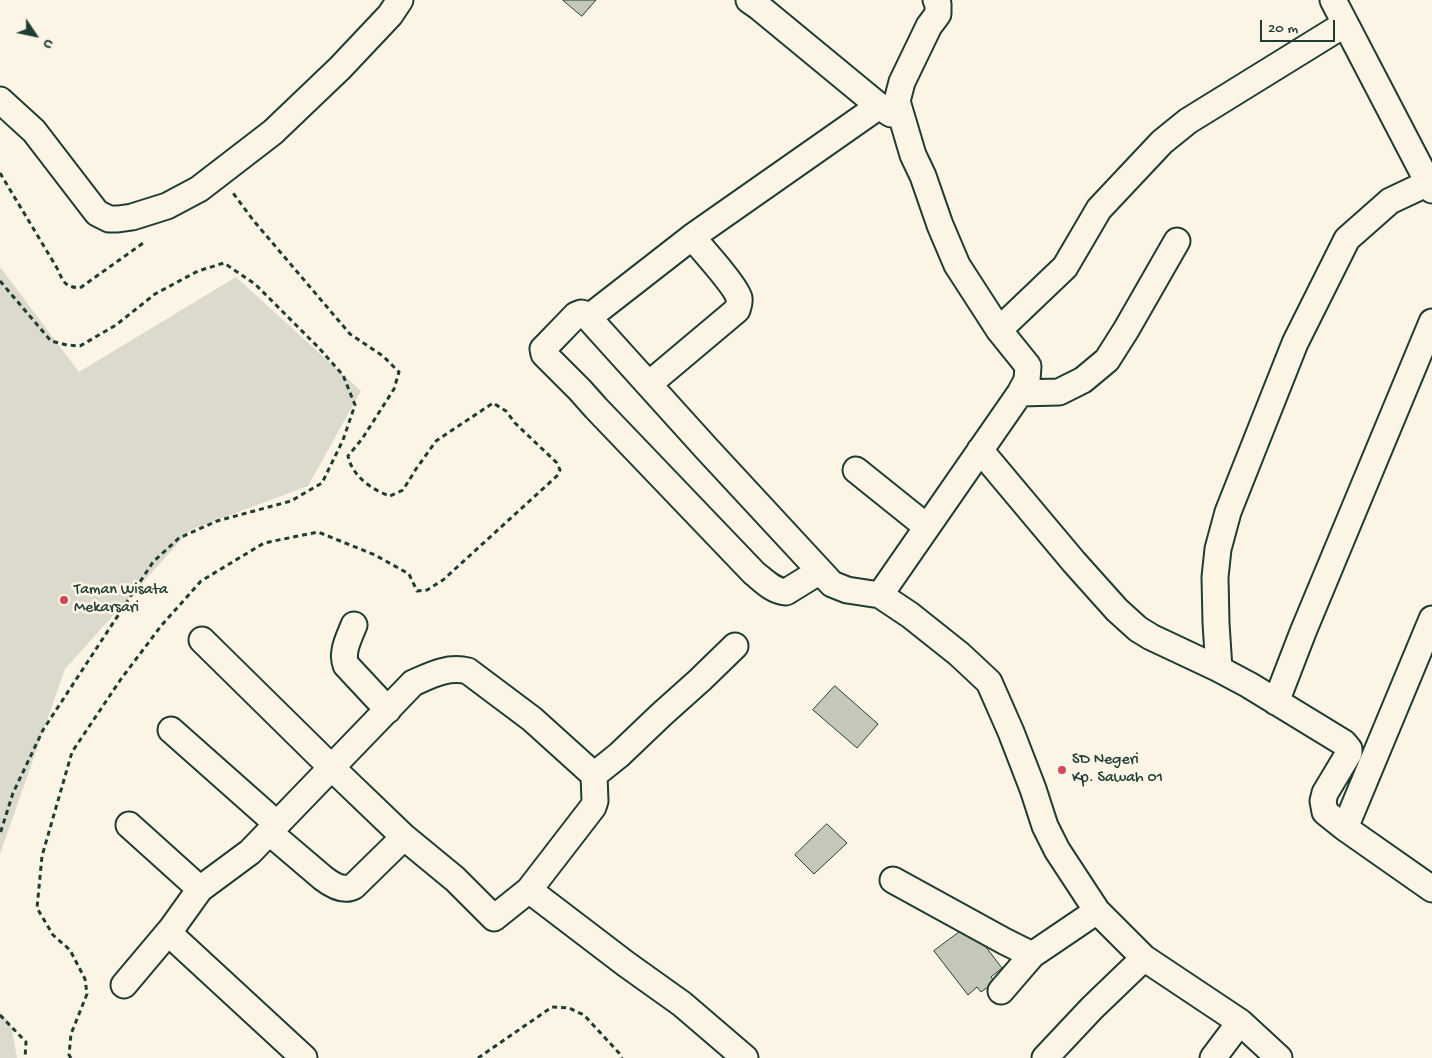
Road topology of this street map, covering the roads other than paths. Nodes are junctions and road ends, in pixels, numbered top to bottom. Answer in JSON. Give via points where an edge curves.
{"nodes":[{"id":1,"x":400,"y":0,"type":"edge"},
{"id":2,"x":749,"y":0,"type":"edge"},
{"id":3,"x":936,"y":0,"type":"edge"},
{"id":4,"x":1333,"y":0,"type":"edge"},
{"id":5,"x":1345,"y":24,"type":"junction"},
{"id":6,"x":0,"y":100,"type":"edge"},
{"id":7,"x":879,"y":106,"type":"junction"},
{"id":8,"x":903,"y":122,"type":"junction"},
{"id":9,"x":1430,"y":186,"type":"edge"},
{"id":10,"x":692,"y":237,"type":"junction"},
{"id":11,"x":1177,"y":241,"type":"dead end"},
{"id":12,"x":588,"y":318,"type":"junction"},
{"id":13,"x":1432,"y":322,"type":"edge"},
{"id":14,"x":999,"y":330,"type":"junction"},
{"id":15,"x":649,"y":384,"type":"junction"},
{"id":16,"x":1020,"y":393,"type":"junction"},
{"id":17,"x":980,"y":450,"type":"junction"},
{"id":18,"x":856,"y":470,"type":"dead end"},
{"id":19,"x":926,"y":527,"type":"junction"},
{"id":20,"x":820,"y":571,"type":"junction"},
{"id":21,"x":880,"y":595,"type":"junction"},
{"id":22,"x":1432,"y":619,"type":"edge"},
{"id":23,"x":354,"y":625,"type":"dead end"},
{"id":24,"x":202,"y":640,"type":"dead end"},
{"id":25,"x":735,"y":646,"type":"dead end"},
{"id":26,"x":1219,"y":669,"type":"junction"},
{"id":27,"x":1276,"y":702,"type":"junction"},
{"id":28,"x":388,"y":710,"type":"junction"},
{"id":29,"x":171,"y":730,"type":"dead end"},
{"id":30,"x":331,"y":767,"type":"junction"},
{"id":31,"x":594,"y":775,"type":"junction"},
{"id":32,"x":129,"y":825,"type":"dead end"},
{"id":33,"x":273,"y":828,"type":"junction"},
{"id":34,"x":1345,"y":828,"type":"junction"},
{"id":35,"x":404,"y":837,"type":"junction"},
{"id":36,"x":893,"y":880,"type":"dead end"},
{"id":37,"x":200,"y":889,"type":"junction"},
{"id":38,"x":1432,"y":889,"type":"edge"},
{"id":39,"x":529,"y":890,"type":"junction"},
{"id":40,"x":1097,"y":912,"type":"junction"},
{"id":41,"x":172,"y":928,"type":"junction"},
{"id":42,"x":1032,"y":954,"type":"junction"},
{"id":43,"x":1144,"y":958,"type":"junction"},
{"id":44,"x":124,"y":985,"type":"dead end"},
{"id":45,"x":1001,"y":990,"type":"dead end"},
{"id":46,"x":1240,"y":1022,"type":"junction"},
{"id":47,"x":1276,"y":1057,"type":"edge"},
{"id":48,"x":304,"y":1058,"type":"edge"},
{"id":49,"x":745,"y":1058,"type":"edge"},
{"id":50,"x":1045,"y":1058,"type":"edge"},
{"id":51,"x":1213,"y":1058,"type":"edge"}],
"edges":[{"from":1,"to":6,"type":"street","via":[[340,68],[273,132],[199,189],[167,206],[132,217],[109,219],[97,212],[34,132]]},
{"from":2,"to":7,"type":"street"},
{"from":3,"to":8,"type":"street","via":[[938,14],[902,82],[898,101]]},
{"from":4,"to":5,"type":"street"},
{"from":5,"to":9,"type":"street"},
{"from":5,"to":14,"type":"street","via":[[1188,122],[1162,142],[1099,209],[1065,267]]},
{"from":7,"to":8,"type":"street"},
{"from":7,"to":10,"type":"street"},
{"from":8,"to":14,"type":"street","via":[[957,265]]},
{"from":9,"to":26,"type":"street","via":[[1390,201],[1347,239],[1295,343],[1228,512],[1218,549],[1215,577]]},
{"from":10,"to":12,"type":"street"},
{"from":10,"to":15,"type":"street","via":[[732,286],[739,305]]},
{"from":11,"to":16,"type":"street","via":[[1107,360],[1083,380],[1059,392]]},
{"from":12,"to":15,"type":"street"},
{"from":12,"to":20,"type":"street","via":[[583,313],[576,315],[547,345],[544,354],[767,584],[786,592]]},
{"from":13,"to":27,"type":"street","via":[[1302,632]]},
{"from":14,"to":16,"type":"street","via":[[1028,366],[1027,380]]},
{"from":15,"to":20,"type":"street"},
{"from":16,"to":17,"type":"street"},
{"from":17,"to":19,"type":"street"},
{"from":17,"to":26,"type":"street","via":[[1117,610],[1151,637]]},
{"from":18,"to":19,"type":"street"},
{"from":19,"to":21,"type":"street"},
{"from":20,"to":21,"type":"street","via":[[838,587]]},
{"from":21,"to":40,"type":"street","via":[[959,654],[989,682],[1045,826]]},
{"from":22,"to":34,"type":"street"},
{"from":23,"to":28,"type":"street","via":[[343,659]]},
{"from":24,"to":30,"type":"street"},
{"from":25,"to":31,"type":"street"},
{"from":26,"to":27,"type":"street"},
{"from":27,"to":34,"type":"street","via":[[1349,749],[1323,801],[1325,812]]},
{"from":28,"to":30,"type":"street"},
{"from":28,"to":31,"type":"street","via":[[413,683],[447,670],[468,671],[532,719]]},
{"from":29,"to":33,"type":"street"},
{"from":30,"to":33,"type":"street"},
{"from":30,"to":35,"type":"street"},
{"from":31,"to":39,"type":"street","via":[[593,807]]},
{"from":32,"to":37,"type":"street"},
{"from":33,"to":35,"type":"street","via":[[330,883],[346,888],[360,881]]},
{"from":33,"to":37,"type":"street","via":[[250,852]]},
{"from":34,"to":38,"type":"street"},
{"from":35,"to":39,"type":"street","via":[[455,879],[487,925]]},
{"from":36,"to":42,"type":"street"},
{"from":37,"to":41,"type":"street"},
{"from":39,"to":49,"type":"street","via":[[682,1004]]},
{"from":40,"to":42,"type":"street"},
{"from":40,"to":43,"type":"street"},
{"from":41,"to":44,"type":"street"},
{"from":41,"to":48,"type":"street","via":[[174,938]]},
{"from":42,"to":45,"type":"street"},
{"from":43,"to":46,"type":"street"},
{"from":43,"to":50,"type":"street"},
{"from":46,"to":47,"type":"street"},
{"from":46,"to":51,"type":"street"}]}
